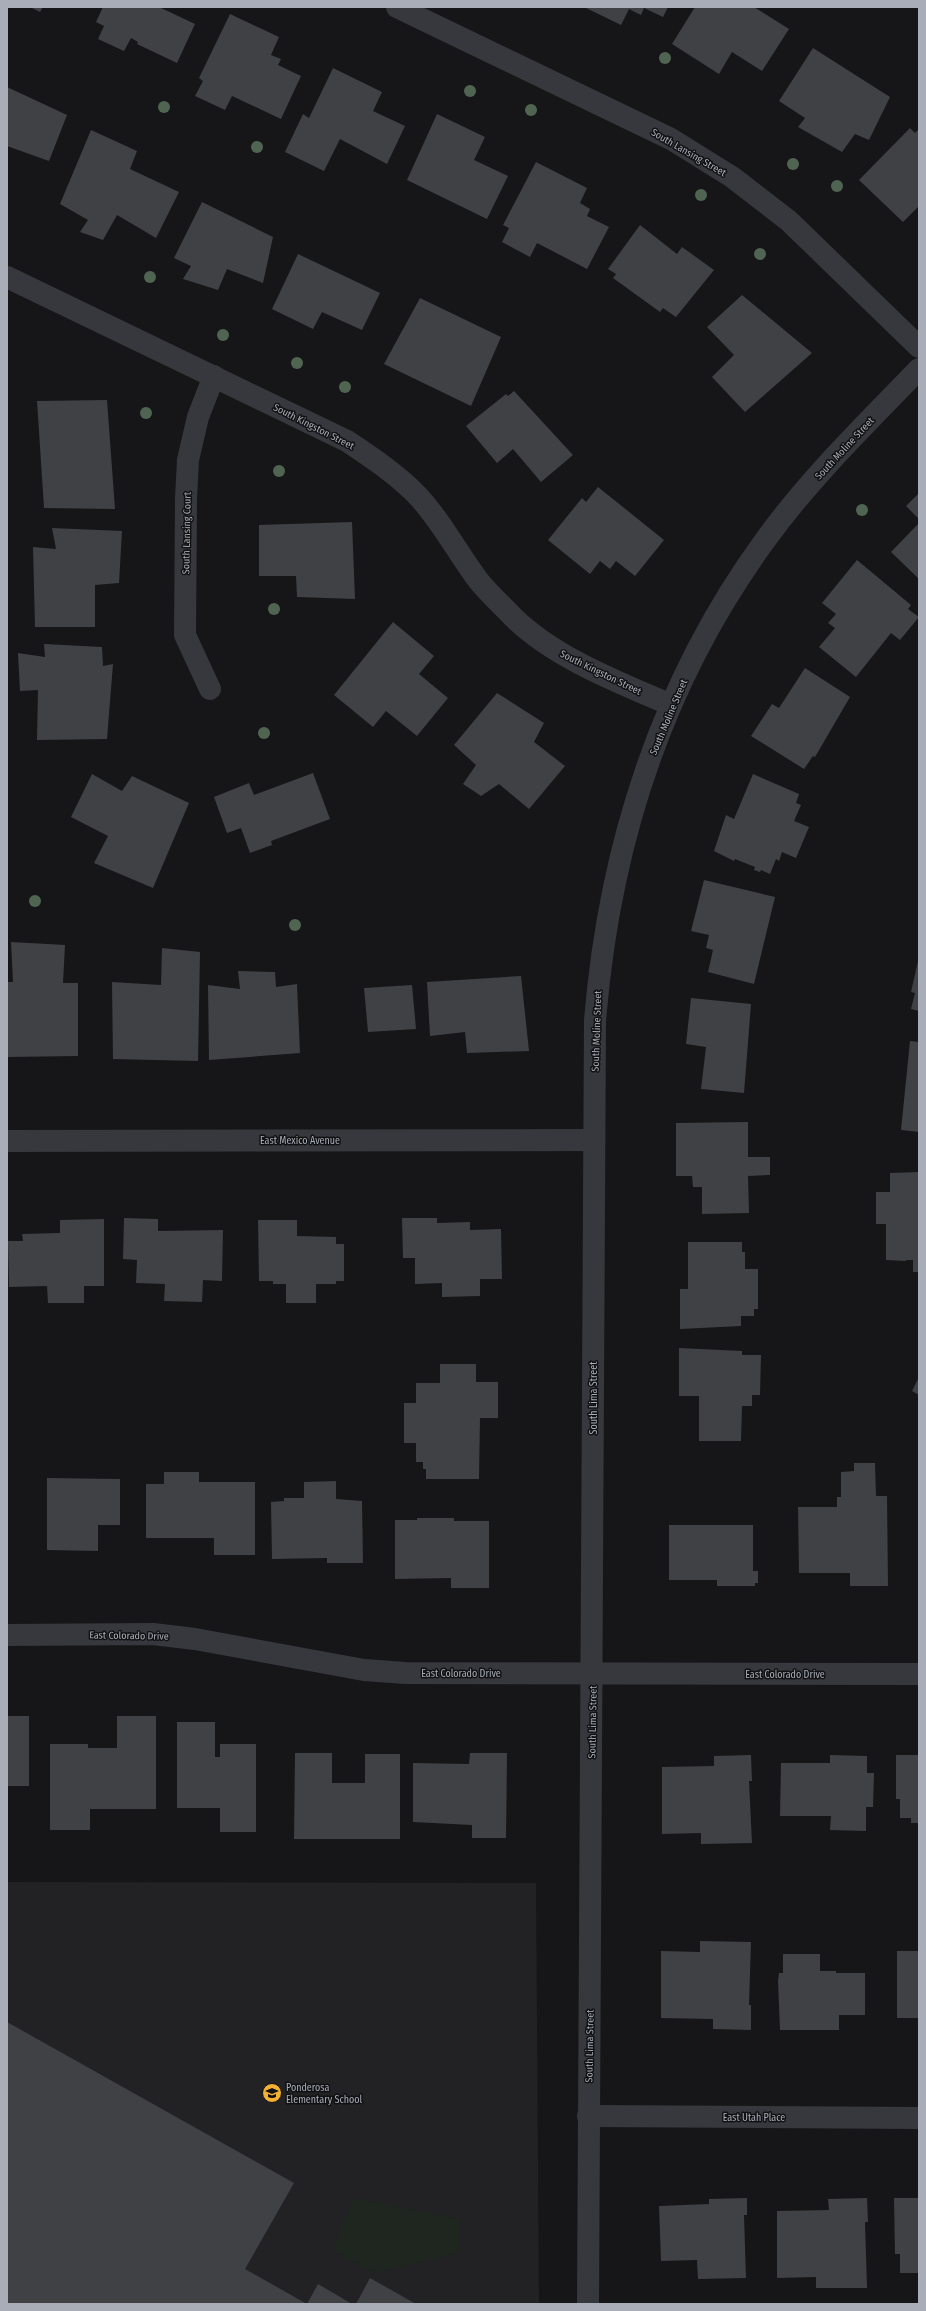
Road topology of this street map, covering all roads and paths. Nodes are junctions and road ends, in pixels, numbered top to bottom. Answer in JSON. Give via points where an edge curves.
{"nodes":[{"id":1,"x":397,"y":7,"type":"edge"},
{"id":2,"x":7,"y":277,"type":"edge"},
{"id":3,"x":919,"y":347,"type":"edge"},
{"id":4,"x":919,"y":369,"type":"edge"},
{"id":5,"x":214,"y":376,"type":"junction"},
{"id":6,"x":210,"y":689,"type":"dead end"},
{"id":7,"x":671,"y":705,"type":"junction"},
{"id":8,"x":594,"y":1140,"type":"junction"},
{"id":9,"x":7,"y":1141,"type":"edge"},
{"id":10,"x":7,"y":1635,"type":"edge"},
{"id":11,"x":592,"y":1674,"type":"junction"},
{"id":12,"x":919,"y":1674,"type":"edge"},
{"id":13,"x":588,"y":2116,"type":"junction"},
{"id":14,"x":919,"y":2118,"type":"edge"},
{"id":15,"x":588,"y":2304,"type":"edge"}],
"edges":[{"from":1,"to":3,"type":"street","name":"South Lansing Street","via":[[671,139],[732,177],[789,222]]},
{"from":2,"to":5,"type":"street","name":"South Kingston Street"},
{"from":4,"to":7,"type":"street","name":"South Moline Street","via":[[825,465],[766,539],[714,619]]},
{"from":5,"to":6,"type":"street","name":"South Lansing Court","via":[[198,417],[188,460],[186,498],[185,635]]},
{"from":5,"to":7,"type":"street","name":"South Kingston Street","via":[[347,440],[384,465],[416,495],[479,581],[515,618],[556,649],[602,674]]},
{"from":7,"to":8,"type":"street","name":"South Moline Street","via":[[640,787],[614,879],[599,974],[595,1021]]},
{"from":8,"to":9,"type":"street","name":"East Mexico Avenue"},
{"from":8,"to":11,"type":"street","name":"South Lima Street"},
{"from":10,"to":11,"type":"street","name":"East Colorado Drive","via":[[153,1634],[195,1639],[364,1670],[398,1673]]},
{"from":11,"to":12,"type":"street","name":"East Colorado Drive"},
{"from":11,"to":13,"type":"street","name":"South Lima Street"},
{"from":13,"to":14,"type":"street","name":"East Utah Place"},
{"from":13,"to":15,"type":"street","name":"South Lima Street"}]}
